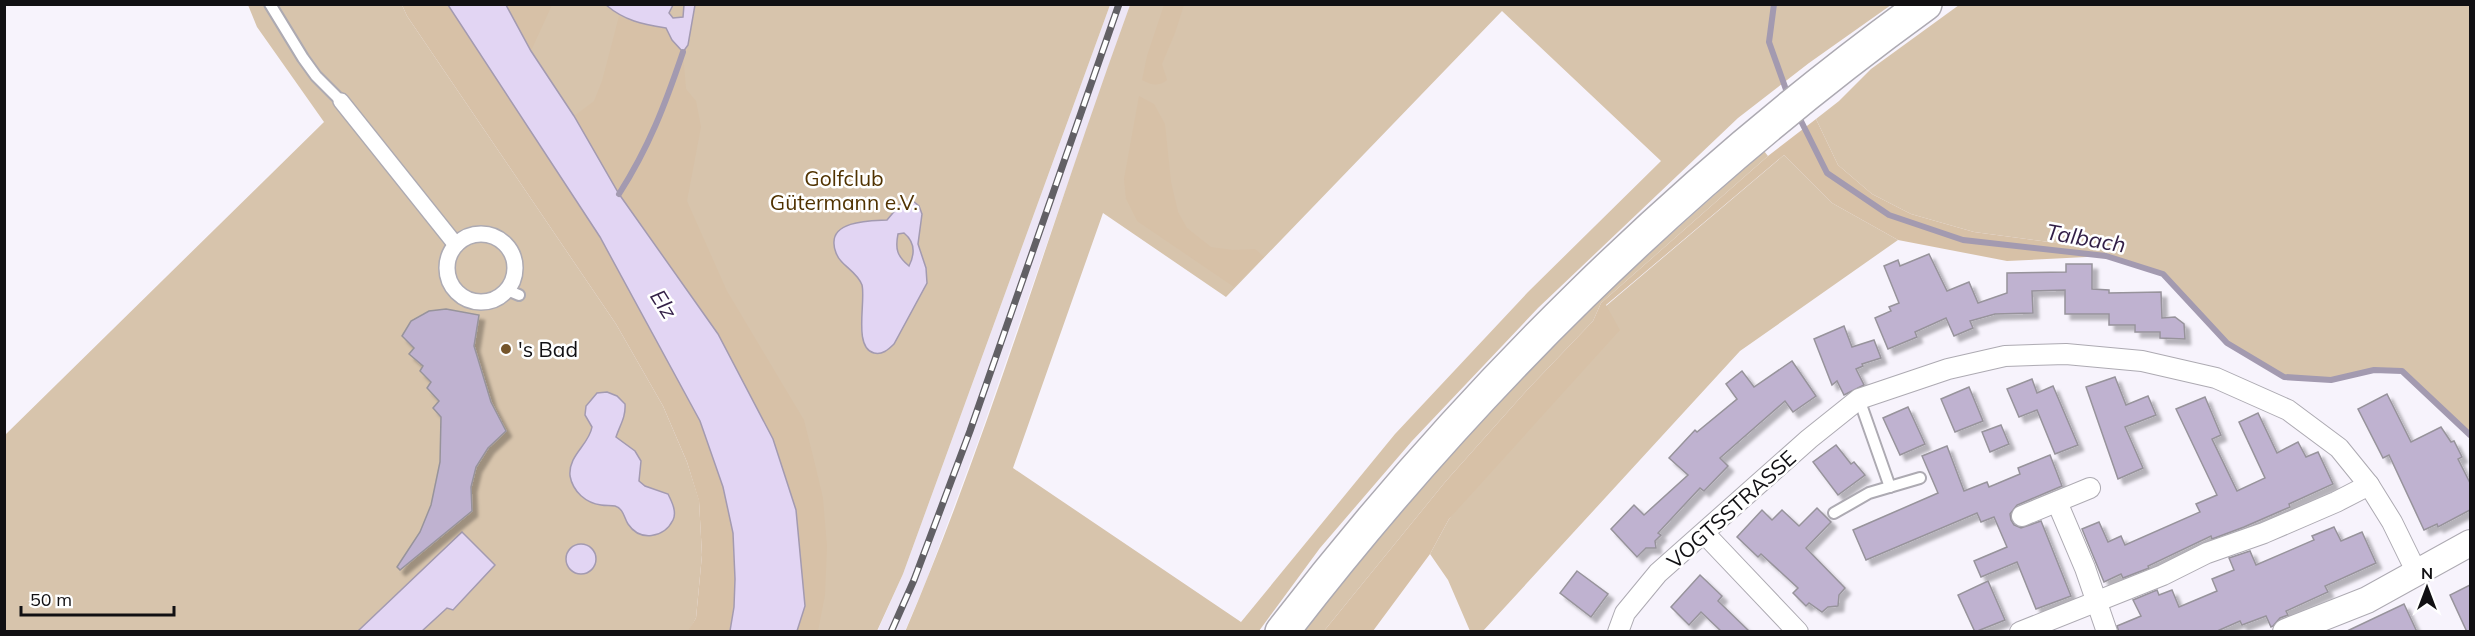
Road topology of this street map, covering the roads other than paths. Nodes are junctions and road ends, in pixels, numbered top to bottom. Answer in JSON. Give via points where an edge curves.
{"nodes":[{"id":1,"x":270,"y":4,"type":"edge"},
{"id":2,"x":1925,"y":4,"type":"edge"},
{"id":3,"x":341,"y":101,"type":"joint"},
{"id":4,"x":456,"y":245,"type":"junction"},
{"id":5,"x":1859,"y":399,"type":"junction"},
{"id":6,"x":1920,"y":478,"type":"dead end"},
{"id":7,"x":2369,"y":485,"type":"junction"},
{"id":8,"x":1890,"y":487,"type":"junction"},
{"id":9,"x":2090,"y":488,"type":"dead end"},
{"id":10,"x":2057,"y":502,"type":"junction"},
{"id":11,"x":1834,"y":513,"type":"dead end"},
{"id":12,"x":2022,"y":516,"type":"dead end"},
{"id":13,"x":1705,"y":534,"type":"junction"},
{"id":14,"x":2470,"y":543,"type":"edge"},
{"id":15,"x":2417,"y":573,"type":"junction"},
{"id":16,"x":2098,"y":601,"type":"junction"},
{"id":17,"x":1282,"y":632,"type":"edge"},
{"id":18,"x":1618,"y":632,"type":"edge"},
{"id":19,"x":1798,"y":632,"type":"edge"},
{"id":20,"x":2020,"y":632,"type":"edge"},
{"id":21,"x":2107,"y":632,"type":"edge"},
{"id":22,"x":2286,"y":632,"type":"edge"}],
"edges":[{"from":1,"to":3,"type":"lane","via":[[316,76]]},
{"from":2,"to":17,"type":"highway","via":[[1753,137],[1619,260],[1494,383],[1331,568]]},
{"from":3,"to":4,"type":"street"},
{"from":4,"to":4,"type":"street","via":[[447,270],[460,296],[474,302],[489,302],[513,293],[515,262],[504,243],[477,234]]},
{"from":5,"to":7,"type":"street","name":"VOGTSSTRASSE","via":[[1948,369],[2005,356],[2066,354],[2142,361],[2216,378],[2288,410],[2339,448]]},
{"from":5,"to":8,"type":"lane"},
{"from":5,"to":13,"type":"street","name":"VOGTSSTRASSE"},
{"from":6,"to":8,"type":"lane"},
{"from":7,"to":15,"type":"street","name":"VOGTSSTRASSE"},
{"from":7,"to":16,"type":"street"},
{"from":8,"to":11,"type":"lane","via":[[1869,493]]},
{"from":9,"to":10,"type":"street"},
{"from":10,"to":12,"type":"street"},
{"from":10,"to":16,"type":"street"},
{"from":13,"to":18,"type":"street","name":"VOGTSSTRASSE","via":[[1659,573],[1625,613]]},
{"from":13,"to":19,"type":"street"},
{"from":14,"to":15,"type":"street"},
{"from":15,"to":22,"type":"street","via":[[2367,600]]},
{"from":16,"to":20,"type":"street"},
{"from":16,"to":21,"type":"street"}]}
